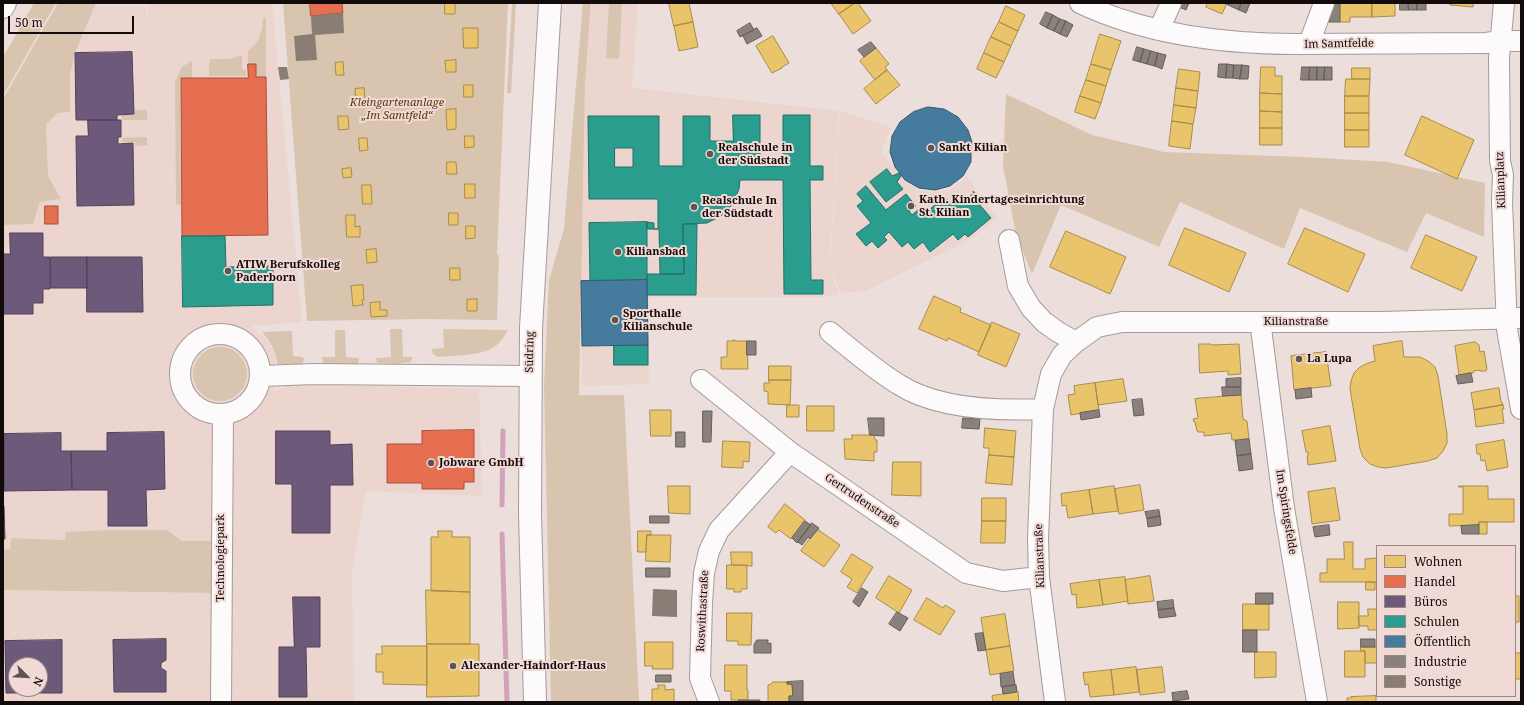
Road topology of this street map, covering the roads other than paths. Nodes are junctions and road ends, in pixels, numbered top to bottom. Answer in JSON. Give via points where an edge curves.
{"nodes":[{"id":1,"x":5,"y":3,"type":"edge"},
{"id":2,"x":550,"y":3,"type":"edge"},
{"id":3,"x":1080,"y":3,"type":"edge"},
{"id":4,"x":1171,"y":3,"type":"edge"},
{"id":5,"x":1324,"y":3,"type":"edge"},
{"id":6,"x":1504,"y":3,"type":"edge"},
{"id":7,"x":3,"y":7,"type":"edge"},
{"id":8,"x":1158,"y":30,"type":"junction"},
{"id":9,"x":1500,"y":41,"type":"junction"},
{"id":10,"x":1521,"y":41,"type":"edge"},
{"id":11,"x":1309,"y":44,"type":"junction"},
{"id":12,"x":1009,"y":240,"type":"dead end"},
{"id":13,"x":1514,"y":319,"type":"edge"},
{"id":14,"x":1259,"y":322,"type":"junction"},
{"id":15,"x":830,"y":332,"type":"dead end"},
{"id":16,"x":1076,"y":342,"type":"junction"},
{"id":17,"x":260,"y":376,"type":"junction"},
{"id":18,"x":530,"y":376,"type":"junction"},
{"id":19,"x":701,"y":380,"type":"dead end"},
{"id":20,"x":1043,"y":409,"type":"junction"},
{"id":21,"x":1521,"y":409,"type":"edge"},
{"id":22,"x":223,"y":414,"type":"junction"},
{"id":23,"x":790,"y":452,"type":"junction"},
{"id":24,"x":1039,"y":577,"type":"junction"},
{"id":25,"x":221,"y":702,"type":"edge"},
{"id":26,"x":535,"y":702,"type":"edge"},
{"id":27,"x":709,"y":702,"type":"edge"},
{"id":28,"x":1055,"y":702,"type":"edge"},
{"id":29,"x":1317,"y":702,"type":"edge"}],
"edges":[{"from":1,"to":7,"type":"main road"},
{"from":2,"to":18,"type":"main road","name":"Südring"},
{"from":3,"to":8,"type":"street","name":"Im Samtfelde"},
{"from":4,"to":8,"type":"street"},
{"from":5,"to":11,"type":"street"},
{"from":6,"to":9,"type":"street","name":"Kilianplatz"},
{"from":8,"to":11,"type":"street","name":"Im Samtfelde","via":[[1218,40]]},
{"from":9,"to":10,"type":"street","name":"Im Samtfelde"},
{"from":9,"to":11,"type":"street","name":"Im Samtfelde"},
{"from":9,"to":13,"type":"street","name":"Kilianplatz","via":[[1502,202]]},
{"from":12,"to":16,"type":"street","via":[[1018,286],[1032,308],[1044,322]]},
{"from":13,"to":14,"type":"street","name":"Kilianstraße"},
{"from":13,"to":21,"type":"street","name":"Kilianplatz"},
{"from":14,"to":16,"type":"street","name":"Kilianstraße","via":[[1122,322],[1097,327]]},
{"from":14,"to":29,"type":"street","name":"Im Spiringsfelde","via":[[1284,508]]},
{"from":15,"to":20,"type":"street","via":[[898,385],[930,399],[971,407]]},
{"from":16,"to":20,"type":"street","name":"Kilianstraße","via":[[1062,355],[1051,374]]},
{"from":17,"to":18,"type":"street"},
{"from":17,"to":22,"type":"street","via":[[259,386],[248,404],[239,410]]},
{"from":17,"to":22,"type":"street","via":[[256,356],[242,340],[221,334],[211,335],[192,345],[182,363],[180,374],[185,394],[200,409]]},
{"from":18,"to":26,"type":"main road","name":"Südring","via":[[530,514]]},
{"from":19,"to":23,"type":"street","name":"Gertrudenstraße"},
{"from":20,"to":24,"type":"street","name":"Kilianstraße"},
{"from":22,"to":25,"type":"street","name":"Technologiepark"},
{"from":23,"to":24,"type":"street","name":"Gertrudenstraße","via":[[966,573],[1003,581]]},
{"from":23,"to":27,"type":"street","name":"Roswithastraße","via":[[719,530],[709,550],[704,572],[700,678]]},
{"from":24,"to":28,"type":"street","name":"Kilianstraße"}]}
